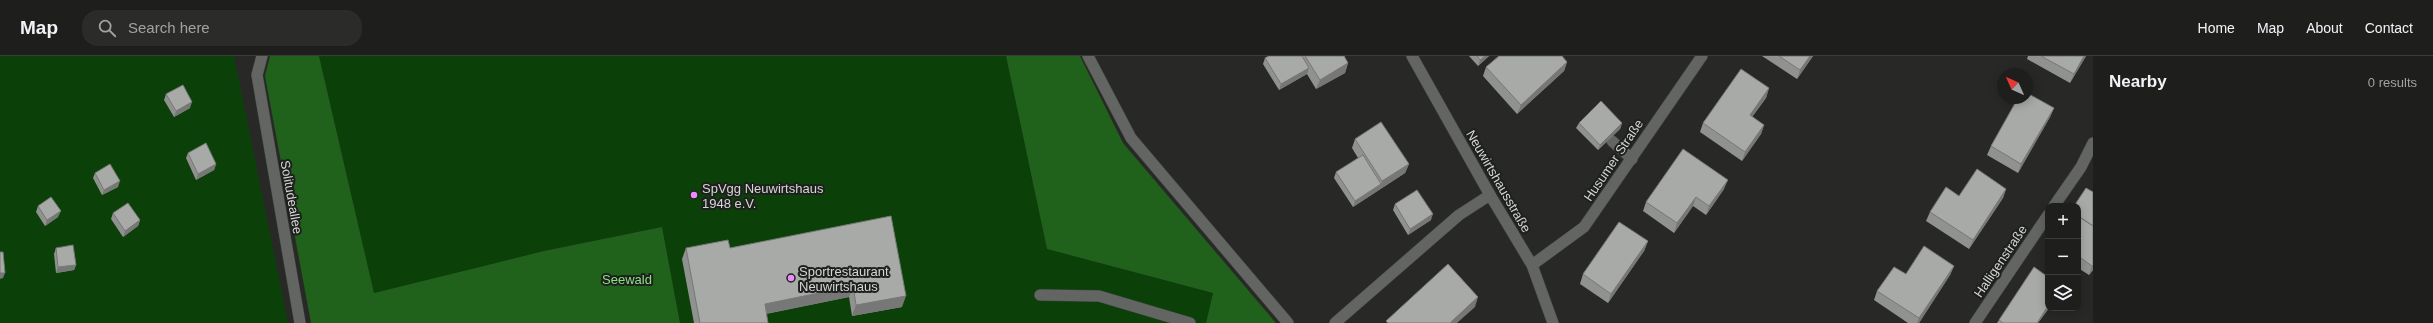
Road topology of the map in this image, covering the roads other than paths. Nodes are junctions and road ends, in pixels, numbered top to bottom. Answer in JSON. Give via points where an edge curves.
{"nodes":[{"id":1,"x":262,"y":56,"type":"edge"},
{"id":2,"x":1088,"y":56,"type":"edge"},
{"id":3,"x":1412,"y":56,"type":"edge"},
{"id":4,"x":1702,"y":56,"type":"edge"},
{"id":5,"x":1612,"y":141,"type":"edge"},
{"id":6,"x":2093,"y":143,"type":"edge"},
{"id":7,"x":1632,"y":159,"type":"junction"},
{"id":8,"x":1490,"y":195,"type":"junction"},
{"id":9,"x":2056,"y":203,"type":"edge"},
{"id":10,"x":2045,"y":219,"type":"edge"},
{"id":11,"x":1532,"y":266,"type":"junction"},
{"id":12,"x":1040,"y":295,"type":"dead end"},
{"id":13,"x":300,"y":323,"type":"edge"},
{"id":14,"x":1190,"y":323,"type":"edge"},
{"id":15,"x":1288,"y":323,"type":"edge"},
{"id":16,"x":1335,"y":323,"type":"edge"},
{"id":17,"x":1553,"y":323,"type":"edge"},
{"id":18,"x":1975,"y":323,"type":"edge"}],
"edges":[{"from":1,"to":13,"type":"street","name":"Solitudeallee","via":[[257,75]]},
{"from":2,"to":15,"type":"street","via":[[1131,138]]},
{"from":3,"to":8,"type":"street","name":"Neuwirtshausstraße"},
{"from":4,"to":7,"type":"street","name":"Husumer Straße"},
{"from":5,"to":7,"type":"street"},
{"from":6,"to":9,"type":"street","via":[[2081,167]]},
{"from":7,"to":11,"type":"street","name":"Husumer Straße","via":[[1584,227]]},
{"from":8,"to":11,"type":"street","name":"Neuwirtshausstraße"},
{"from":8,"to":16,"type":"street","via":[[1459,215]]},
{"from":10,"to":18,"type":"street","name":"Halligenstraße"},
{"from":11,"to":17,"type":"street","name":"Neuwirtshausstraße"},
{"from":12,"to":14,"type":"street","via":[[1099,296]]}]}
